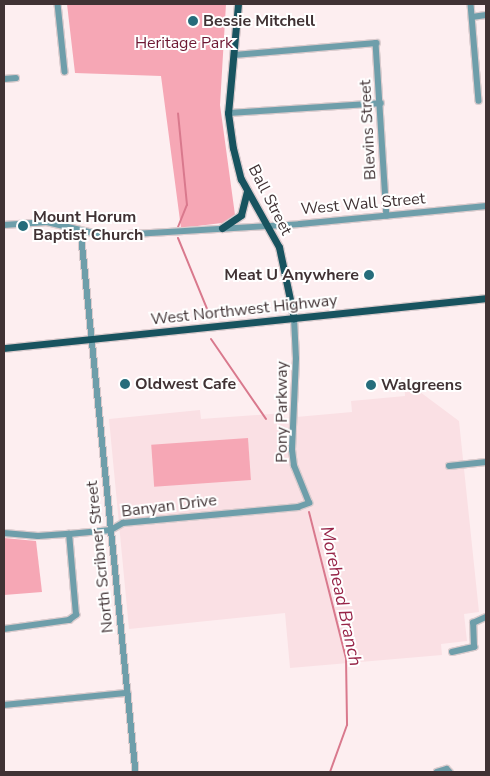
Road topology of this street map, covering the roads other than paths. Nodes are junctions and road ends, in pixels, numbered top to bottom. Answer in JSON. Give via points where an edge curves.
{"nodes":[{"id":1,"x":58,"y":4,"type":"edge"},
{"id":2,"x":238,"y":4,"type":"edge"},
{"id":3,"x":471,"y":4,"type":"edge"},
{"id":4,"x":486,"y":15,"type":"edge"},
{"id":5,"x":472,"y":17,"type":"junction"},
{"id":6,"x":234,"y":55,"type":"junction"},
{"id":7,"x":65,"y":72,"type":"dead end"},
{"id":8,"x":16,"y":78,"type":"dead end"},
{"id":9,"x":4,"y":79,"type":"edge"},
{"id":10,"x":479,"y":101,"type":"dead end"},
{"id":11,"x":381,"y":103,"type":"junction"},
{"id":12,"x":228,"y":113,"type":"junction"},
{"id":13,"x":247,"y":190,"type":"junction"},
{"id":14,"x":486,"y":206,"type":"edge"},
{"id":15,"x":387,"y":216,"type":"junction"},
{"id":16,"x":4,"y":225,"type":"edge"},
{"id":17,"x":269,"y":226,"type":"junction"},
{"id":18,"x":222,"y":228,"type":"junction"},
{"id":19,"x":81,"y":230,"type":"junction"},
{"id":20,"x":486,"y":298,"type":"edge"},
{"id":21,"x":294,"y":318,"type":"junction"},
{"id":22,"x":93,"y":338,"type":"junction"},
{"id":23,"x":4,"y":348,"type":"edge"},
{"id":24,"x":486,"y":462,"type":"edge"},
{"id":25,"x":449,"y":466,"type":"dead end"},
{"id":26,"x":309,"y":503,"type":"joint"},
{"id":27,"x":111,"y":530,"type":"junction"},
{"id":28,"x":4,"y":533,"type":"edge"},
{"id":29,"x":69,"y":534,"type":"junction"},
{"id":30,"x":486,"y":618,"type":"edge"},
{"id":31,"x":4,"y":629,"type":"edge"},
{"id":32,"x":452,"y":652,"type":"dead end"},
{"id":33,"x":127,"y":693,"type":"junction"},
{"id":34,"x":4,"y":705,"type":"edge"},
{"id":35,"x":136,"y":772,"type":"edge"},
{"id":36,"x":437,"y":772,"type":"edge"},
{"id":37,"x":450,"y":772,"type":"edge"}],
"edges":[{"from":1,"to":7,"type":"street"},
{"from":2,"to":6,"type":"main road","name":"Ball Street"},
{"from":3,"to":5,"type":"street"},
{"from":4,"to":5,"type":"street"},
{"from":5,"to":10,"type":"street"},
{"from":6,"to":11,"type":"street","name":"Blevins Street","via":[[376,43]]},
{"from":6,"to":12,"type":"main road","name":"Ball Street"},
{"from":8,"to":9,"type":"street"},
{"from":11,"to":12,"type":"street"},
{"from":11,"to":15,"type":"street","name":"Blevins Street","via":[[379,118]]},
{"from":12,"to":13,"type":"main road","name":"Ball Street","via":[[236,164]]},
{"from":13,"to":17,"type":"main road","name":"Ball Street"},
{"from":13,"to":18,"type":"main road","via":[[242,215]]},
{"from":14,"to":15,"type":"street","name":"West Wall Street"},
{"from":15,"to":17,"type":"street","name":"West Wall Street"},
{"from":16,"to":19,"type":"street","name":"West Wall Street","via":[[47,222]]},
{"from":17,"to":18,"type":"street","name":"West Wall Street"},
{"from":17,"to":21,"type":"main road","name":"Ball Street","via":[[288,278]]},
{"from":18,"to":19,"type":"street","name":"West Wall Street","via":[[118,235]]},
{"from":19,"to":22,"type":"street","name":"North Scribner Street"},
{"from":20,"to":21,"type":"main road","name":"West Northwest Highway"},
{"from":21,"to":22,"type":"main road","name":"West Northwest Highway"},
{"from":21,"to":26,"type":"street","name":"Pony Parkway","via":[[296,359],[292,450],[294,466]]},
{"from":22,"to":23,"type":"main road","name":"West Northwest Highway"},
{"from":22,"to":27,"type":"street","name":"North Scribner Street"},
{"from":24,"to":25,"type":"street"},
{"from":26,"to":27,"type":"street","name":"Banyan Drive","via":[[298,507],[123,523]]},
{"from":27,"to":29,"type":"street","name":"Banyan Drive"},
{"from":27,"to":33,"type":"street","name":"North Scribner Street"},
{"from":28,"to":29,"type":"street","name":"Banyan Drive"},
{"from":29,"to":31,"type":"street","via":[[76,616],[69,620]]},
{"from":30,"to":32,"type":"street","via":[[473,623],[474,647]]},
{"from":33,"to":34,"type":"street"},
{"from":33,"to":35,"type":"street","name":"North Scribner Street"},
{"from":36,"to":37,"type":"street","via":[[447,769]]}]}
